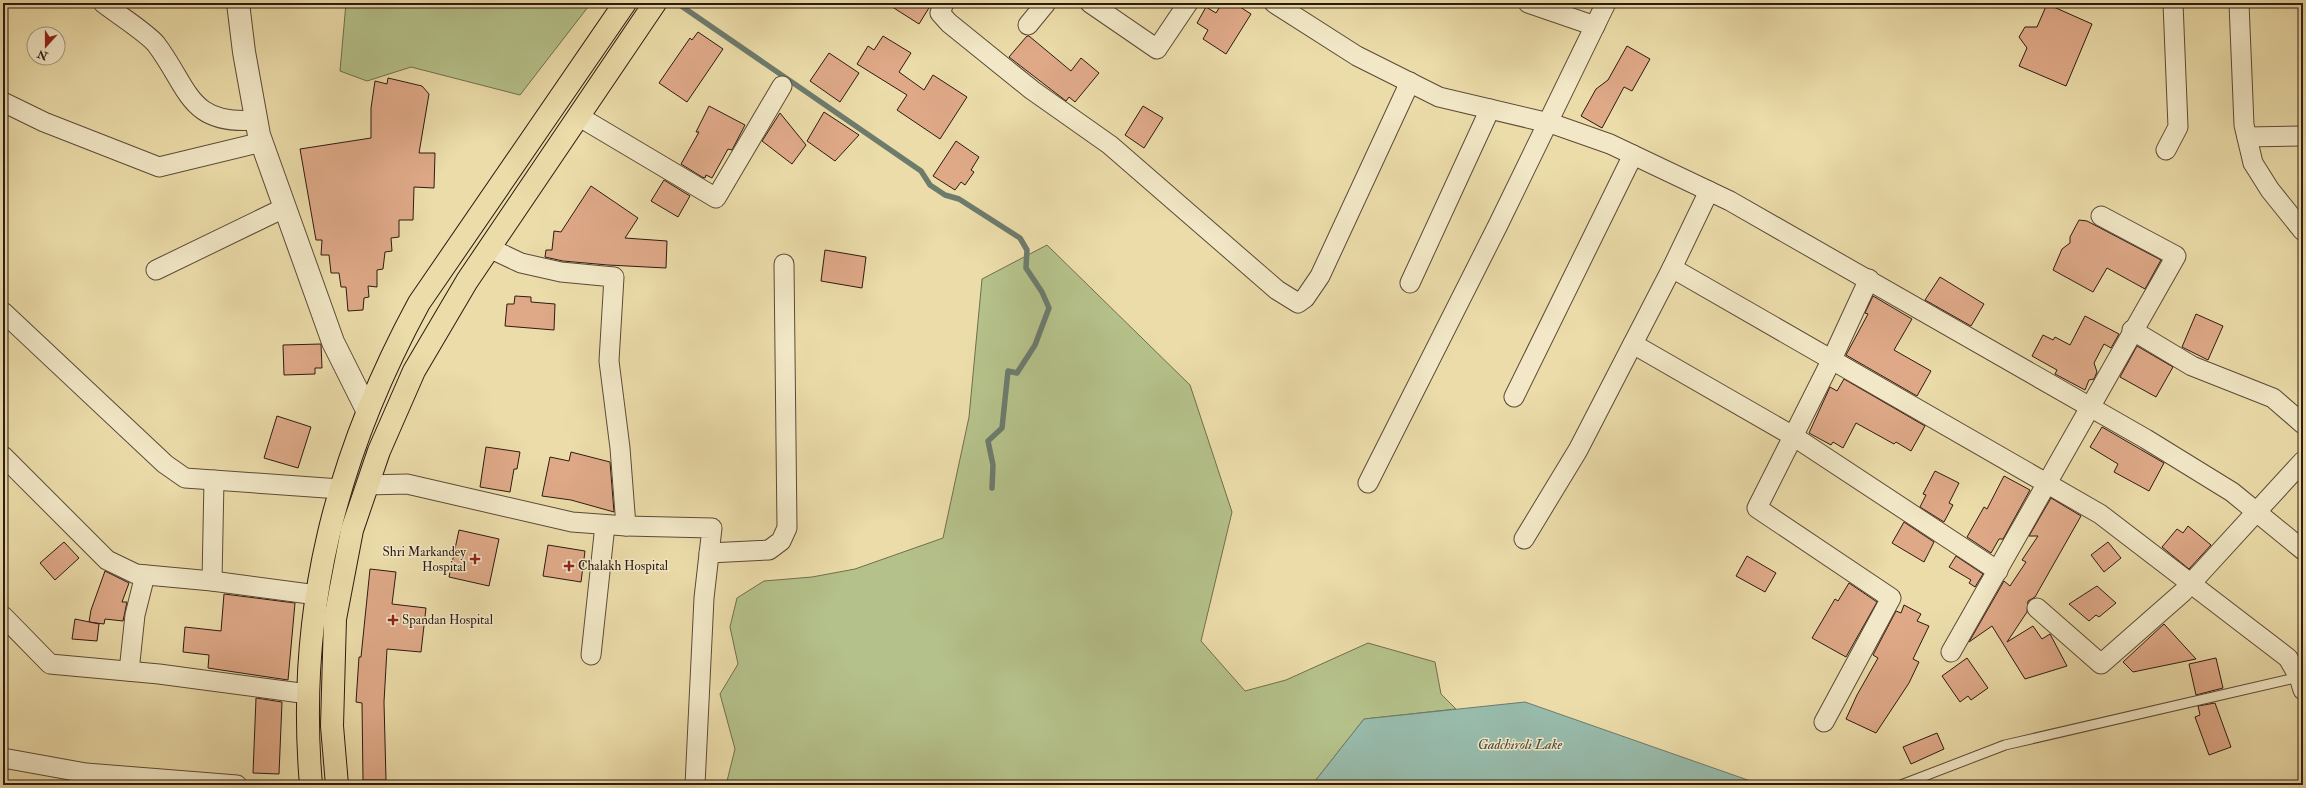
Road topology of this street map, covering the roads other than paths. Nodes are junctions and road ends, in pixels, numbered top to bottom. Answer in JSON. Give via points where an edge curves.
{"nodes":[{"id":1,"x":103,"y":3,"type":"edge"},
{"id":2,"x":238,"y":3,"type":"edge"},
{"id":3,"x":625,"y":3,"type":"edge"},
{"id":4,"x":655,"y":3,"type":"edge"},
{"id":5,"x":944,"y":3,"type":"edge"},
{"id":6,"x":1046,"y":3,"type":"edge"},
{"id":7,"x":1090,"y":3,"type":"edge"},
{"id":8,"x":1188,"y":3,"type":"edge"},
{"id":9,"x":1274,"y":3,"type":"edge"},
{"id":10,"x":1528,"y":3,"type":"edge"},
{"id":11,"x":1606,"y":3,"type":"edge"},
{"id":12,"x":2173,"y":3,"type":"edge"},
{"id":13,"x":2239,"y":3,"type":"edge"},
{"id":14,"x":1028,"y":25,"type":"dead end"},
{"id":15,"x":1595,"y":26,"type":"junction"},
{"id":16,"x":1410,"y":82,"type":"junction"},
{"id":17,"x":782,"y":86,"type":"dead end"},
{"id":18,"x":3,"y":102,"type":"edge"},
{"id":19,"x":1490,"y":109,"type":"junction"},
{"id":20,"x":578,"y":116,"type":"junction"},
{"id":21,"x":256,"y":120,"type":"junction"},
{"id":22,"x":1547,"y":123,"type":"junction"},
{"id":23,"x":2303,"y":136,"type":"edge"},
{"id":24,"x":2247,"y":137,"type":"junction"},
{"id":25,"x":262,"y":142,"type":"junction"},
{"id":26,"x":2166,"y":150,"type":"dead end"},
{"id":27,"x":1633,"y":155,"type":"junction"},
{"id":28,"x":1709,"y":191,"type":"junction"},
{"id":29,"x":284,"y":208,"type":"junction"},
{"id":30,"x":2101,"y":216,"type":"dead end"},
{"id":31,"x":2303,"y":231,"type":"edge"},
{"id":32,"x":489,"y":248,"type":"junction"},
{"id":33,"x":784,"y":264,"type":"dead end"},
{"id":34,"x":1672,"y":268,"type":"junction"},
{"id":35,"x":156,"y":270,"type":"dead end"},
{"id":36,"x":1869,"y":279,"type":"junction"},
{"id":37,"x":1410,"y":283,"type":"dead end"},
{"id":38,"x":3,"y":312,"type":"edge"},
{"id":39,"x":2132,"y":330,"type":"junction"},
{"id":40,"x":1632,"y":344,"type":"junction"},
{"id":41,"x":1832,"y":360,"type":"junction"},
{"id":42,"x":1514,"y":397,"type":"dead end"},
{"id":43,"x":2091,"y":408,"type":"junction"},
{"id":44,"x":367,"y":410,"type":"junction"},
{"id":45,"x":2303,"y":424,"type":"edge"},
{"id":46,"x":1793,"y":436,"type":"junction"},
{"id":47,"x":3,"y":456,"type":"edge"},
{"id":48,"x":2303,"y":461,"type":"edge"},
{"id":49,"x":214,"y":480,"type":"junction"},
{"id":50,"x":2046,"y":482,"type":"junction"},
{"id":51,"x":1368,"y":483,"type":"dead end"},
{"id":52,"x":367,"y":485,"type":"junction"},
{"id":53,"x":340,"y":489,"type":"junction"},
{"id":54,"x":2257,"y":512,"type":"junction"},
{"id":55,"x":605,"y":525,"type":"junction"},
{"id":56,"x":626,"y":526,"type":"junction"},
{"id":57,"x":1524,"y":538,"type":"dead end"},
{"id":58,"x":2303,"y":550,"type":"edge"},
{"id":59,"x":709,"y":553,"type":"junction"},
{"id":60,"x":1998,"y":570,"type":"junction"},
{"id":61,"x":145,"y":575,"type":"junction"},
{"id":62,"x":212,"y":581,"type":"junction"},
{"id":63,"x":2190,"y":584,"type":"junction"},
{"id":64,"x":317,"y":595,"type":"junction"},
{"id":65,"x":2037,"y":608,"type":"dead end"},
{"id":66,"x":3,"y":616,"type":"edge"},
{"id":67,"x":1951,"y":652,"type":"dead end"},
{"id":68,"x":592,"y":655,"type":"dead end"},
{"id":69,"x":129,"y":671,"type":"junction"},
{"id":70,"x":2301,"y":684,"type":"edge"},
{"id":71,"x":308,"y":694,"type":"junction"},
{"id":72,"x":1824,"y":722,"type":"dead end"},
{"id":73,"x":3,"y":758,"type":"edge"},
{"id":74,"x":237,"y":785,"type":"edge"},
{"id":75,"x":311,"y":785,"type":"edge"},
{"id":76,"x":337,"y":785,"type":"edge"},
{"id":77,"x":695,"y":785,"type":"edge"},
{"id":78,"x":1901,"y":785,"type":"edge"}],
"edges":[{"from":1,"to":21,"type":"street","via":[[155,43],[194,104],[210,115],[235,122]]},
{"from":2,"to":21,"type":"street"},
{"from":3,"to":44,"type":"highway","via":[[419,303],[394,349]]},
{"from":4,"to":20,"type":"highway"},
{"from":5,"to":16,"type":"street","via":[[940,13],[949,23],[1032,90],[1110,145],[1277,290],[1298,303],[1305,298],[1320,276]]},
{"from":6,"to":14,"type":"street"},
{"from":7,"to":8,"type":"street","via":[[1157,49]]},
{"from":9,"to":16,"type":"street","via":[[1357,56]]},
{"from":10,"to":15,"type":"street"},
{"from":11,"to":15,"type":"street"},
{"from":12,"to":26,"type":"street","via":[[2178,127]]},
{"from":13,"to":24,"type":"street","via":[[2244,125]]},
{"from":15,"to":22,"type":"street"},
{"from":16,"to":19,"type":"street","via":[[1439,96]]},
{"from":17,"to":20,"type":"street","via":[[716,198]]},
{"from":18,"to":25,"type":"street","via":[[44,122],[159,167]]},
{"from":19,"to":22,"type":"street"},
{"from":19,"to":37,"type":"street"},
{"from":20,"to":32,"type":"highway"},
{"from":21,"to":25,"type":"street"},
{"from":22,"to":27,"type":"street"},
{"from":22,"to":51,"type":"street"},
{"from":23,"to":24,"type":"street"},
{"from":24,"to":31,"type":"street","via":[[2253,163],[2270,190]]},
{"from":25,"to":29,"type":"street"},
{"from":27,"to":28,"type":"street"},
{"from":27,"to":42,"type":"street"},
{"from":28,"to":34,"type":"street"},
{"from":28,"to":36,"type":"street"},
{"from":29,"to":35,"type":"street"},
{"from":29,"to":44,"type":"street","via":[[334,342]]},
{"from":30,"to":39,"type":"street","via":[[2176,256]]},
{"from":32,"to":52,"type":"highway","via":[[414,371]]},
{"from":32,"to":56,"type":"street","via":[[521,263],[561,272],[614,277],[609,361],[620,448]]},
{"from":33,"to":59,"type":"street","via":[[787,528],[781,541],[769,550]]},
{"from":34,"to":40,"type":"street"},
{"from":34,"to":41,"type":"street"},
{"from":36,"to":41,"type":"street"},
{"from":36,"to":43,"type":"street"},
{"from":38,"to":49,"type":"street","via":[[164,464],[185,478]]},
{"from":39,"to":43,"type":"street"},
{"from":39,"to":45,"type":"street","via":[[2192,366],[2273,398]]},
{"from":40,"to":46,"type":"street"},
{"from":40,"to":57,"type":"street","via":[[1578,450]]},
{"from":41,"to":46,"type":"street"},
{"from":41,"to":50,"type":"street"},
{"from":43,"to":50,"type":"street"},
{"from":43,"to":54,"type":"street","via":[[2232,492]]},
{"from":44,"to":53,"type":"highway"},
{"from":46,"to":60,"type":"street"},
{"from":46,"to":72,"type":"street","via":[[1758,508],[1892,598]]},
{"from":47,"to":61,"type":"street","via":[[107,560],[136,574]]},
{"from":48,"to":54,"type":"street"},
{"from":49,"to":53,"type":"street"},
{"from":49,"to":62,"type":"street"},
{"from":50,"to":60,"type":"street"},
{"from":50,"to":63,"type":"street","via":[[2100,514]]},
{"from":52,"to":55,"type":"street","via":[[407,484],[572,522]]},
{"from":52,"to":76,"type":"highway","via":[[352,530],[335,619],[332,726]]},
{"from":53,"to":64,"type":"highway"},
{"from":54,"to":58,"type":"street"},
{"from":54,"to":63,"type":"street"},
{"from":55,"to":56,"type":"street"},
{"from":55,"to":68,"type":"street"},
{"from":56,"to":59,"type":"street","via":[[712,528]]},
{"from":59,"to":77,"type":"street","via":[[704,598]]},
{"from":60,"to":67,"type":"street"},
{"from":61,"to":62,"type":"street"},
{"from":61,"to":69,"type":"street","via":[[135,615]]},
{"from":62,"to":64,"type":"street"},
{"from":63,"to":65,"type":"street","via":[[2101,664]]},
{"from":63,"to":70,"type":"street","via":[[2288,658]]},
{"from":64,"to":71,"type":"highway","via":[[311,631]]},
{"from":66,"to":69,"type":"street","via":[[50,664]]},
{"from":69,"to":71,"type":"street"},
{"from":70,"to":78,"type":"lane","via":[[2004,745]]},
{"from":71,"to":75,"type":"highway"},
{"from":73,"to":74,"type":"street","via":[[86,773]]}]}
